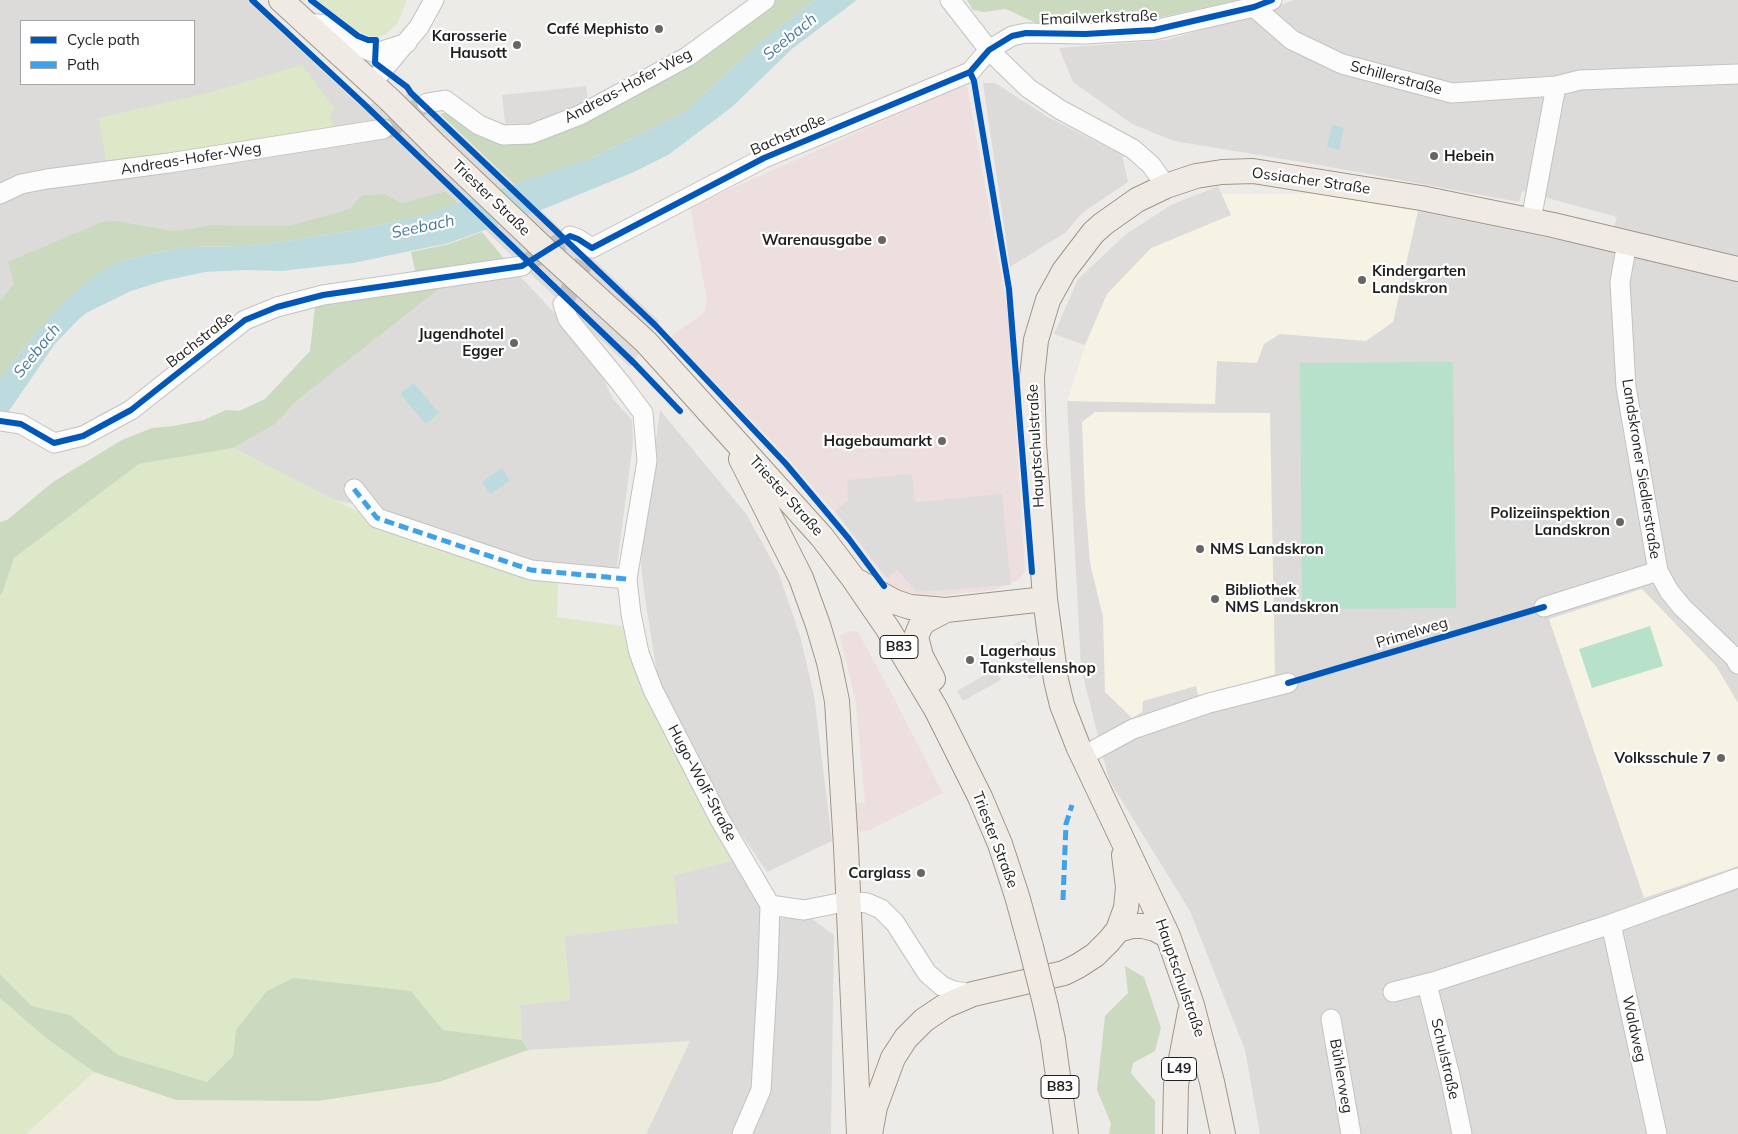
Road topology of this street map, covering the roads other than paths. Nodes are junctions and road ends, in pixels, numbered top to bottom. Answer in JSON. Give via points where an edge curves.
{"nodes":[{"id":1,"x":280,"y":0,"type":"edge"},
{"id":2,"x":434,"y":0,"type":"edge"},
{"id":3,"x":765,"y":0,"type":"edge"},
{"id":4,"x":950,"y":0,"type":"edge"},
{"id":5,"x":1272,"y":0,"type":"edge"},
{"id":6,"x":1254,"y":7,"type":"junction"},
{"id":7,"x":307,"y":23,"type":"junction"},
{"id":8,"x":407,"y":42,"type":"junction"},
{"id":9,"x":988,"y":50,"type":"junction"},
{"id":10,"x":1738,"y":74,"type":"edge"},
{"id":11,"x":372,"y":82,"type":"junction"},
{"id":12,"x":1556,"y":86,"type":"junction"},
{"id":13,"x":427,"y":103,"type":"tunnel mouth"},
{"id":14,"x":383,"y":129,"type":"tunnel mouth"},
{"id":15,"x":1166,"y":186,"type":"junction"},
{"id":16,"x":0,"y":194,"type":"edge"},
{"id":17,"x":1531,"y":220,"type":"junction"},
{"id":18,"x":570,"y":236,"type":"dead end"},
{"id":19,"x":1627,"y":243,"type":"junction"},
{"id":20,"x":522,"y":266,"type":"tunnel mouth"},
{"id":21,"x":1738,"y":269,"type":"edge"},
{"id":22,"x":563,"y":304,"type":"dead end"},
{"id":23,"x":0,"y":422,"type":"edge"},
{"id":24,"x":727,"y":431,"type":"junction"},
{"id":25,"x":354,"y":489,"type":"dead end"},
{"id":26,"x":1658,"y":571,"type":"junction"},
{"id":27,"x":627,"y":578,"type":"junction"},
{"id":28,"x":853,"y":578,"type":"junction"},
{"id":29,"x":1046,"y":599,"type":"junction"},
{"id":30,"x":1544,"y":607,"type":"dead end"},
{"id":31,"x":946,"y":610,"type":"junction"},
{"id":32,"x":1737,"y":661,"type":"edge"},
{"id":33,"x":1288,"y":683,"type":"dead end"},
{"id":34,"x":940,"y":718,"type":"junction"},
{"id":35,"x":1083,"y":756,"type":"junction"},
{"id":36,"x":1117,"y":830,"type":"junction"},
{"id":37,"x":1738,"y":878,"type":"edge"},
{"id":38,"x":849,"y":901,"type":"junction"},
{"id":39,"x":770,"y":905,"type":"junction"},
{"id":40,"x":1612,"y":924,"type":"junction"},
{"id":41,"x":1118,"y":930,"type":"junction"},
{"id":42,"x":1168,"y":936,"type":"junction"},
{"id":43,"x":1427,"y":984,"type":"junction"},
{"id":44,"x":1393,"y":992,"type":"dead end"},
{"id":45,"x":974,"y":994,"type":"junction"},
{"id":46,"x":1192,"y":1005,"type":"junction"},
{"id":47,"x":1331,"y":1019,"type":"dead end"},
{"id":48,"x":742,"y":1134,"type":"edge"},
{"id":49,"x":860,"y":1134,"type":"edge"},
{"id":50,"x":870,"y":1134,"type":"edge"},
{"id":51,"x":1066,"y":1134,"type":"edge"},
{"id":52,"x":1175,"y":1134,"type":"edge"},
{"id":53,"x":1223,"y":1134,"type":"edge"},
{"id":54,"x":1351,"y":1134,"type":"edge"},
{"id":55,"x":1462,"y":1134,"type":"edge"},
{"id":56,"x":1657,"y":1134,"type":"edge"}],
"edges":[{"from":1,"to":7,"type":"main road","name":"Triester Straße","number":"B83"},
{"from":2,"to":8,"type":"street","via":[[420,27]]},
{"from":3,"to":13,"type":"street","name":"Andreas-Hofer-Weg","via":[[687,57],[580,115],[530,134],[503,135],[479,125],[445,100]]},
{"from":4,"to":9,"type":"street"},
{"from":5,"to":6,"type":"street","name":"Emailwerkstraße"},
{"from":6,"to":9,"type":"street","name":"Emailwerkstraße","via":[[1154,30],[1026,33],[1012,36]]},
{"from":6,"to":12,"type":"street","name":"Schillerstraße","via":[[1292,40],[1342,64],[1452,93]]},
{"from":7,"to":8,"type":"street","via":[[327,25],[349,44],[376,53]]},
{"from":7,"to":11,"type":"main road","name":"Triester Straße","number":"B83"},
{"from":8,"to":11,"type":"street"},
{"from":9,"to":15,"type":"street","via":[[1028,88],[1059,109],[1133,149],[1151,165]]},
{"from":9,"to":18,"type":"street","name":"Bachstraße","via":[[970,72],[764,158],[590,251],[578,238]]},
{"from":10,"to":12,"type":"street","name":"Schillerstraße","via":[[1580,80]]},
{"from":11,"to":24,"type":"main road","name":"Triester Straße","number":"B83","bridge":true,"via":[[646,342]]},
{"from":12,"to":17,"type":"street"},
{"from":14,"to":16,"type":"street","name":"Andreas-Hofer-Weg","via":[[47,179],[21,184]]},
{"from":15,"to":17,"type":"main road","name":"Ossiacher Straße","number":"L49","via":[[1196,176],[1253,171],[1421,198]]},
{"from":15,"to":29,"type":"main road","name":"Hauptschulstraße","number":"L49","via":[[1137,200],[1102,224],[1086,241],[1048,300],[1036,340],[1032,377],[1034,443]]},
{"from":17,"to":19,"type":"main road","name":"Ossiacher Straße","number":"L49"},
{"from":19,"to":21,"type":"main road","name":"Ossiacher Straße","number":"L49"},
{"from":19,"to":26,"type":"street","name":"Landskroner Siedlerstraße","via":[[1620,282],[1626,387]]},
{"from":20,"to":23,"type":"street","name":"Bachstraße","via":[[323,295],[277,307],[245,320],[130,410],[83,436],[54,443],[21,424]]},
{"from":22,"to":27,"type":"street","name":"Hugo-Wolf-Straße","via":[[568,319],[643,413],[647,461]]},
{"from":24,"to":28,"type":"main road","name":"Triester Straße","number":"B83","via":[[822,537]]},
{"from":24,"to":38,"type":"main road","via":[[800,578],[829,662],[837,701]]},
{"from":25,"to":27,"type":"street","via":[[376,518],[531,570]]},
{"from":26,"to":30,"type":"street"},
{"from":26,"to":32,"type":"street","name":"Landskroner Siedlerstraße","via":[[1668,591],[1682,607]]},
{"from":27,"to":39,"type":"street","name":"Hugo-Wolf-Straße","via":[[639,653],[653,690],[719,818]]},
{"from":28,"to":31,"type":"main road","via":[[895,602],[910,607]]},
{"from":28,"to":34,"type":"main road","name":"Triester Straße","number":"B83","via":[[888,629]]},
{"from":29,"to":31,"type":"main road"},
{"from":29,"to":35,"type":"main road","name":"Hauptschulstraße","number":"L49","via":[[1056,680],[1062,705]]},
{"from":31,"to":34,"type":"main road","via":[[925,621],[916,637],[921,656],[939,690]]},
{"from":33,"to":35,"type":"street","via":[[1209,703],[1133,729]]},
{"from":34,"to":51,"type":"main road","name":"Triester Straße","number":"B83","bridge":true,"via":[[976,788],[1000,844],[1017,896],[1053,1040]]},
{"from":35,"to":36,"type":"main road","name":"Hauptschulstraße","number":"L49"},
{"from":36,"to":41,"type":"main road","name":"Hauptschulstraße","number":"L49","via":[[1126,862],[1128,887],[1126,908]]},
{"from":36,"to":42,"type":"main road","name":"Hauptschulstraße","number":"L49"},
{"from":37,"to":40,"type":"street"},
{"from":38,"to":39,"type":"street","via":[[804,910]]},
{"from":38,"to":45,"type":"street","via":[[881,909],[895,923],[927,973],[942,986]]},
{"from":38,"to":49,"type":"main road"},
{"from":39,"to":48,"type":"street","via":[[760,1090]]},
{"from":40,"to":43,"type":"street"},
{"from":40,"to":56,"type":"street","name":"Waldweg"},
{"from":41,"to":42,"type":"main road","via":[[1142,926]]},
{"from":41,"to":45,"type":"main road","name":"Hauptschulstraße","number":"L49","via":[[1095,955],[1064,973]]},
{"from":42,"to":46,"type":"main road","name":"Hauptschulstraße","number":"L49"},
{"from":43,"to":44,"type":"street"},
{"from":43,"to":55,"type":"street","name":"Schulstraße"},
{"from":45,"to":50,"type":"main road","name":"Hauptschulstraße","number":"L49","via":[[938,1010],[906,1038],[893,1058],[875,1107]]},
{"from":46,"to":52,"type":"main road","number":"L49","via":[[1176,1085]]},
{"from":46,"to":53,"type":"main road","name":"Hauptschulstraße","number":"L49"},
{"from":47,"to":54,"type":"street","name":"Bühlerweg"}]}
